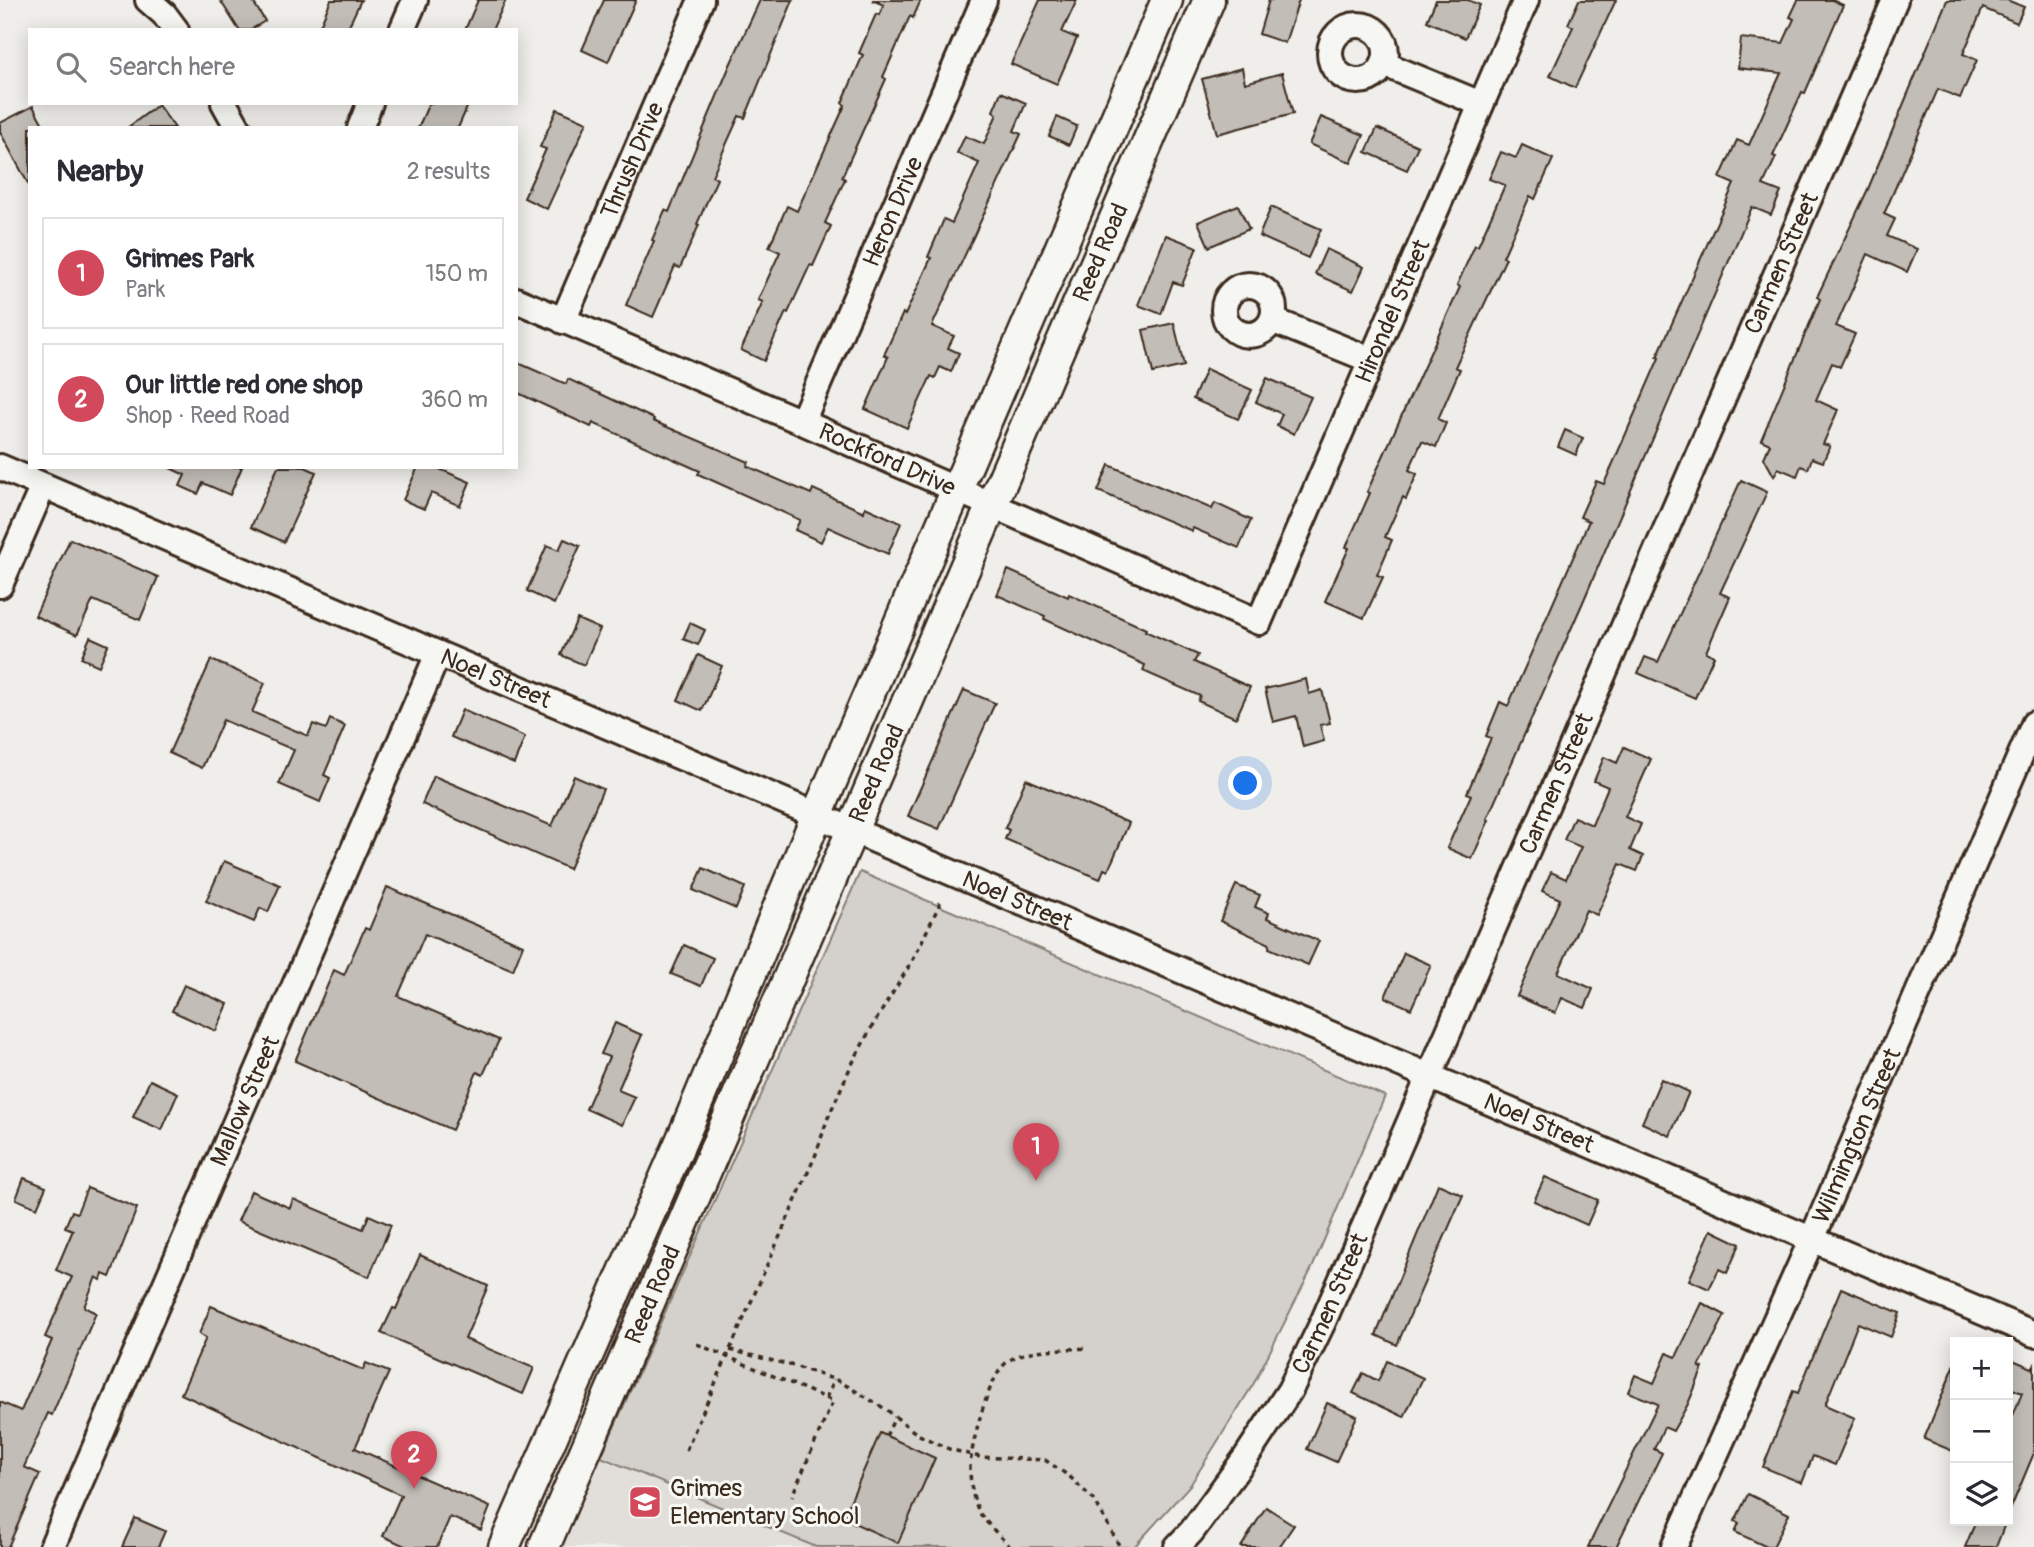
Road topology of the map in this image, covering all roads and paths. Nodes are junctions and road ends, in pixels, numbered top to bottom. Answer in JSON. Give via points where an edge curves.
{"nodes":[{"id":1,"x":148,"y":0,"type":"edge"},
{"id":2,"x":415,"y":0,"type":"edge"},
{"id":3,"x":701,"y":0,"type":"edge"},
{"id":4,"x":984,"y":0,"type":"edge"},
{"id":5,"x":1167,"y":0,"type":"edge"},
{"id":6,"x":1209,"y":0,"type":"edge"},
{"id":7,"x":1526,"y":0,"type":"edge"},
{"id":8,"x":1895,"y":0,"type":"edge"},
{"id":9,"x":174,"y":28,"type":"edge"},
{"id":10,"x":403,"y":28,"type":"edge"},
{"id":11,"x":1384,"y":64,"type":"dead end"},
{"id":12,"x":1135,"y":76,"type":"junction"},
{"id":13,"x":1170,"y":92,"type":"junction"},
{"id":14,"x":1481,"y":104,"type":"junction"},
{"id":15,"x":225,"y":105,"type":"edge"},
{"id":16,"x":369,"y":105,"type":"edge"},
{"id":17,"x":237,"y":126,"type":"edge"},
{"id":18,"x":361,"y":126,"type":"edge"},
{"id":19,"x":518,"y":301,"type":"edge"},
{"id":20,"x":1272,"y":320,"type":"dead end"},
{"id":21,"x":563,"y":321,"type":"junction"},
{"id":22,"x":1371,"y":360,"type":"junction"},
{"id":23,"x":802,"y":422,"type":"junction"},
{"id":24,"x":0,"y":467,"type":"edge"},
{"id":25,"x":43,"y":486,"type":"junction"},
{"id":26,"x":957,"y":489,"type":"junction"},
{"id":27,"x":993,"y":504,"type":"junction"},
{"id":28,"x":0,"y":586,"type":"edge"},
{"id":29,"x":1259,"y":622,"type":"joint"},
{"id":30,"x":438,"y":654,"type":"junction"},
{"id":31,"x":2034,"y":724,"type":"edge"},
{"id":32,"x":817,"y":815,"type":"junction"},
{"id":33,"x":853,"y":831,"type":"junction"},
{"id":34,"x":941,"y":901,"type":"dead end"},
{"id":35,"x":1430,"y":1077,"type":"junction"},
{"id":36,"x":688,"y":1125,"type":"junction"},
{"id":37,"x":719,"y":1140,"type":"junction"},
{"id":38,"x":1812,"y":1239,"type":"junction"},
{"id":39,"x":2034,"y":1334,"type":"edge"},
{"id":40,"x":697,"y":1344,"type":"dead end"},
{"id":41,"x":1086,"y":1348,"type":"dead end"},
{"id":42,"x":730,"y":1350,"type":"junction"},
{"id":43,"x":727,"y":1356,"type":"junction"},
{"id":44,"x":834,"y":1379,"type":"junction"},
{"id":45,"x":826,"y":1398,"type":"junction"},
{"id":46,"x":895,"y":1417,"type":"junction"},
{"id":47,"x":886,"y":1436,"type":"dead end"},
{"id":48,"x":686,"y":1450,"type":"dead end"},
{"id":49,"x":972,"y":1455,"type":"junction"},
{"id":50,"x":532,"y":1484,"type":"junction"},
{"id":51,"x":792,"y":1496,"type":"dead end"},
{"id":52,"x":565,"y":1499,"type":"junction"},
{"id":53,"x":52,"y":1547,"type":"edge"},
{"id":54,"x":504,"y":1547,"type":"edge"},
{"id":55,"x":544,"y":1547,"type":"edge"},
{"id":56,"x":1010,"y":1547,"type":"edge"},
{"id":57,"x":1120,"y":1547,"type":"edge"},
{"id":58,"x":1177,"y":1547,"type":"edge"},
{"id":59,"x":1674,"y":1547,"type":"edge"}],
"edges":[{"from":1,"to":9,"type":"street"},
{"from":2,"to":10,"type":"street"},
{"from":3,"to":21,"type":"street","name":"Thrush Drive"},
{"from":4,"to":23,"type":"street","name":"Heron Drive"},
{"from":5,"to":12,"type":"street","name":"Reed Road"},
{"from":6,"to":13,"type":"street","name":"Reed Road"},
{"from":7,"to":14,"type":"street","name":"Hirondel Street"},
{"from":8,"to":35,"type":"street","name":"Carmen Street"},
{"from":11,"to":14,"type":"street"},
{"from":12,"to":13,"type":"street"},
{"from":12,"to":26,"type":"street","name":"Reed Road"},
{"from":13,"to":27,"type":"street","name":"Reed Road"},
{"from":14,"to":22,"type":"street","name":"Hirondel Street"},
{"from":15,"to":17,"type":"street"},
{"from":16,"to":18,"type":"street"},
{"from":19,"to":21,"type":"street","name":"Rockford Drive"},
{"from":20,"to":22,"type":"street"},
{"from":21,"to":23,"type":"street","name":"Rockford Drive"},
{"from":22,"to":29,"type":"street","name":"Hirondel Street"},
{"from":23,"to":26,"type":"street","name":"Rockford Drive"},
{"from":24,"to":25,"type":"street","name":"Noel Street"},
{"from":25,"to":28,"type":"street"},
{"from":25,"to":30,"type":"street","name":"Noel Street"},
{"from":26,"to":27,"type":"street","name":"Rockford Drive"},
{"from":26,"to":32,"type":"street","name":"Reed Road"},
{"from":27,"to":29,"type":"street","name":"Rockford Drive"},
{"from":27,"to":33,"type":"street","name":"Reed Road"},
{"from":30,"to":32,"type":"street","name":"Noel Street"},
{"from":30,"to":53,"type":"street","name":"Mallow Street"},
{"from":31,"to":38,"type":"street","name":"Wilmington Street"},
{"from":32,"to":33,"type":"street","name":"Noel Street"},
{"from":32,"to":36,"type":"street","name":"Reed Road"},
{"from":33,"to":35,"type":"street","name":"Noel Street"},
{"from":33,"to":37,"type":"street","name":"Reed Road"},
{"from":34,"to":42,"type":"path","via":[[914,958],[850,1068]]},
{"from":35,"to":38,"type":"street","name":"Noel Street"},
{"from":35,"to":58,"type":"street","name":"Carmen Street","via":[[1290,1390]]},
{"from":36,"to":37,"type":"street"},
{"from":36,"to":50,"type":"street","name":"Reed Road"},
{"from":37,"to":52,"type":"street","name":"Reed Road"},
{"from":38,"to":39,"type":"street","name":"Noel Street"},
{"from":38,"to":59,"type":"street","name":"Wilmington Street"},
{"from":40,"to":43,"type":"path"},
{"from":41,"to":49,"type":"path","via":[[1024,1353],[1005,1363],[988,1391]]},
{"from":42,"to":43,"type":"path"},
{"from":42,"to":44,"type":"path"},
{"from":43,"to":45,"type":"path"},
{"from":43,"to":48,"type":"path"},
{"from":44,"to":45,"type":"path"},
{"from":44,"to":46,"type":"path"},
{"from":45,"to":51,"type":"path","via":[[833,1401]]},
{"from":46,"to":47,"type":"path"},
{"from":46,"to":49,"type":"path","via":[[916,1434]]},
{"from":49,"to":56,"type":"path","via":[[971,1486],[981,1514]]},
{"from":49,"to":57,"type":"path","via":[[1045,1461],[1094,1500]]},
{"from":50,"to":52,"type":"street"},
{"from":50,"to":54,"type":"street","name":"Reed Road"},
{"from":52,"to":55,"type":"street","name":"Reed Road"}]}
